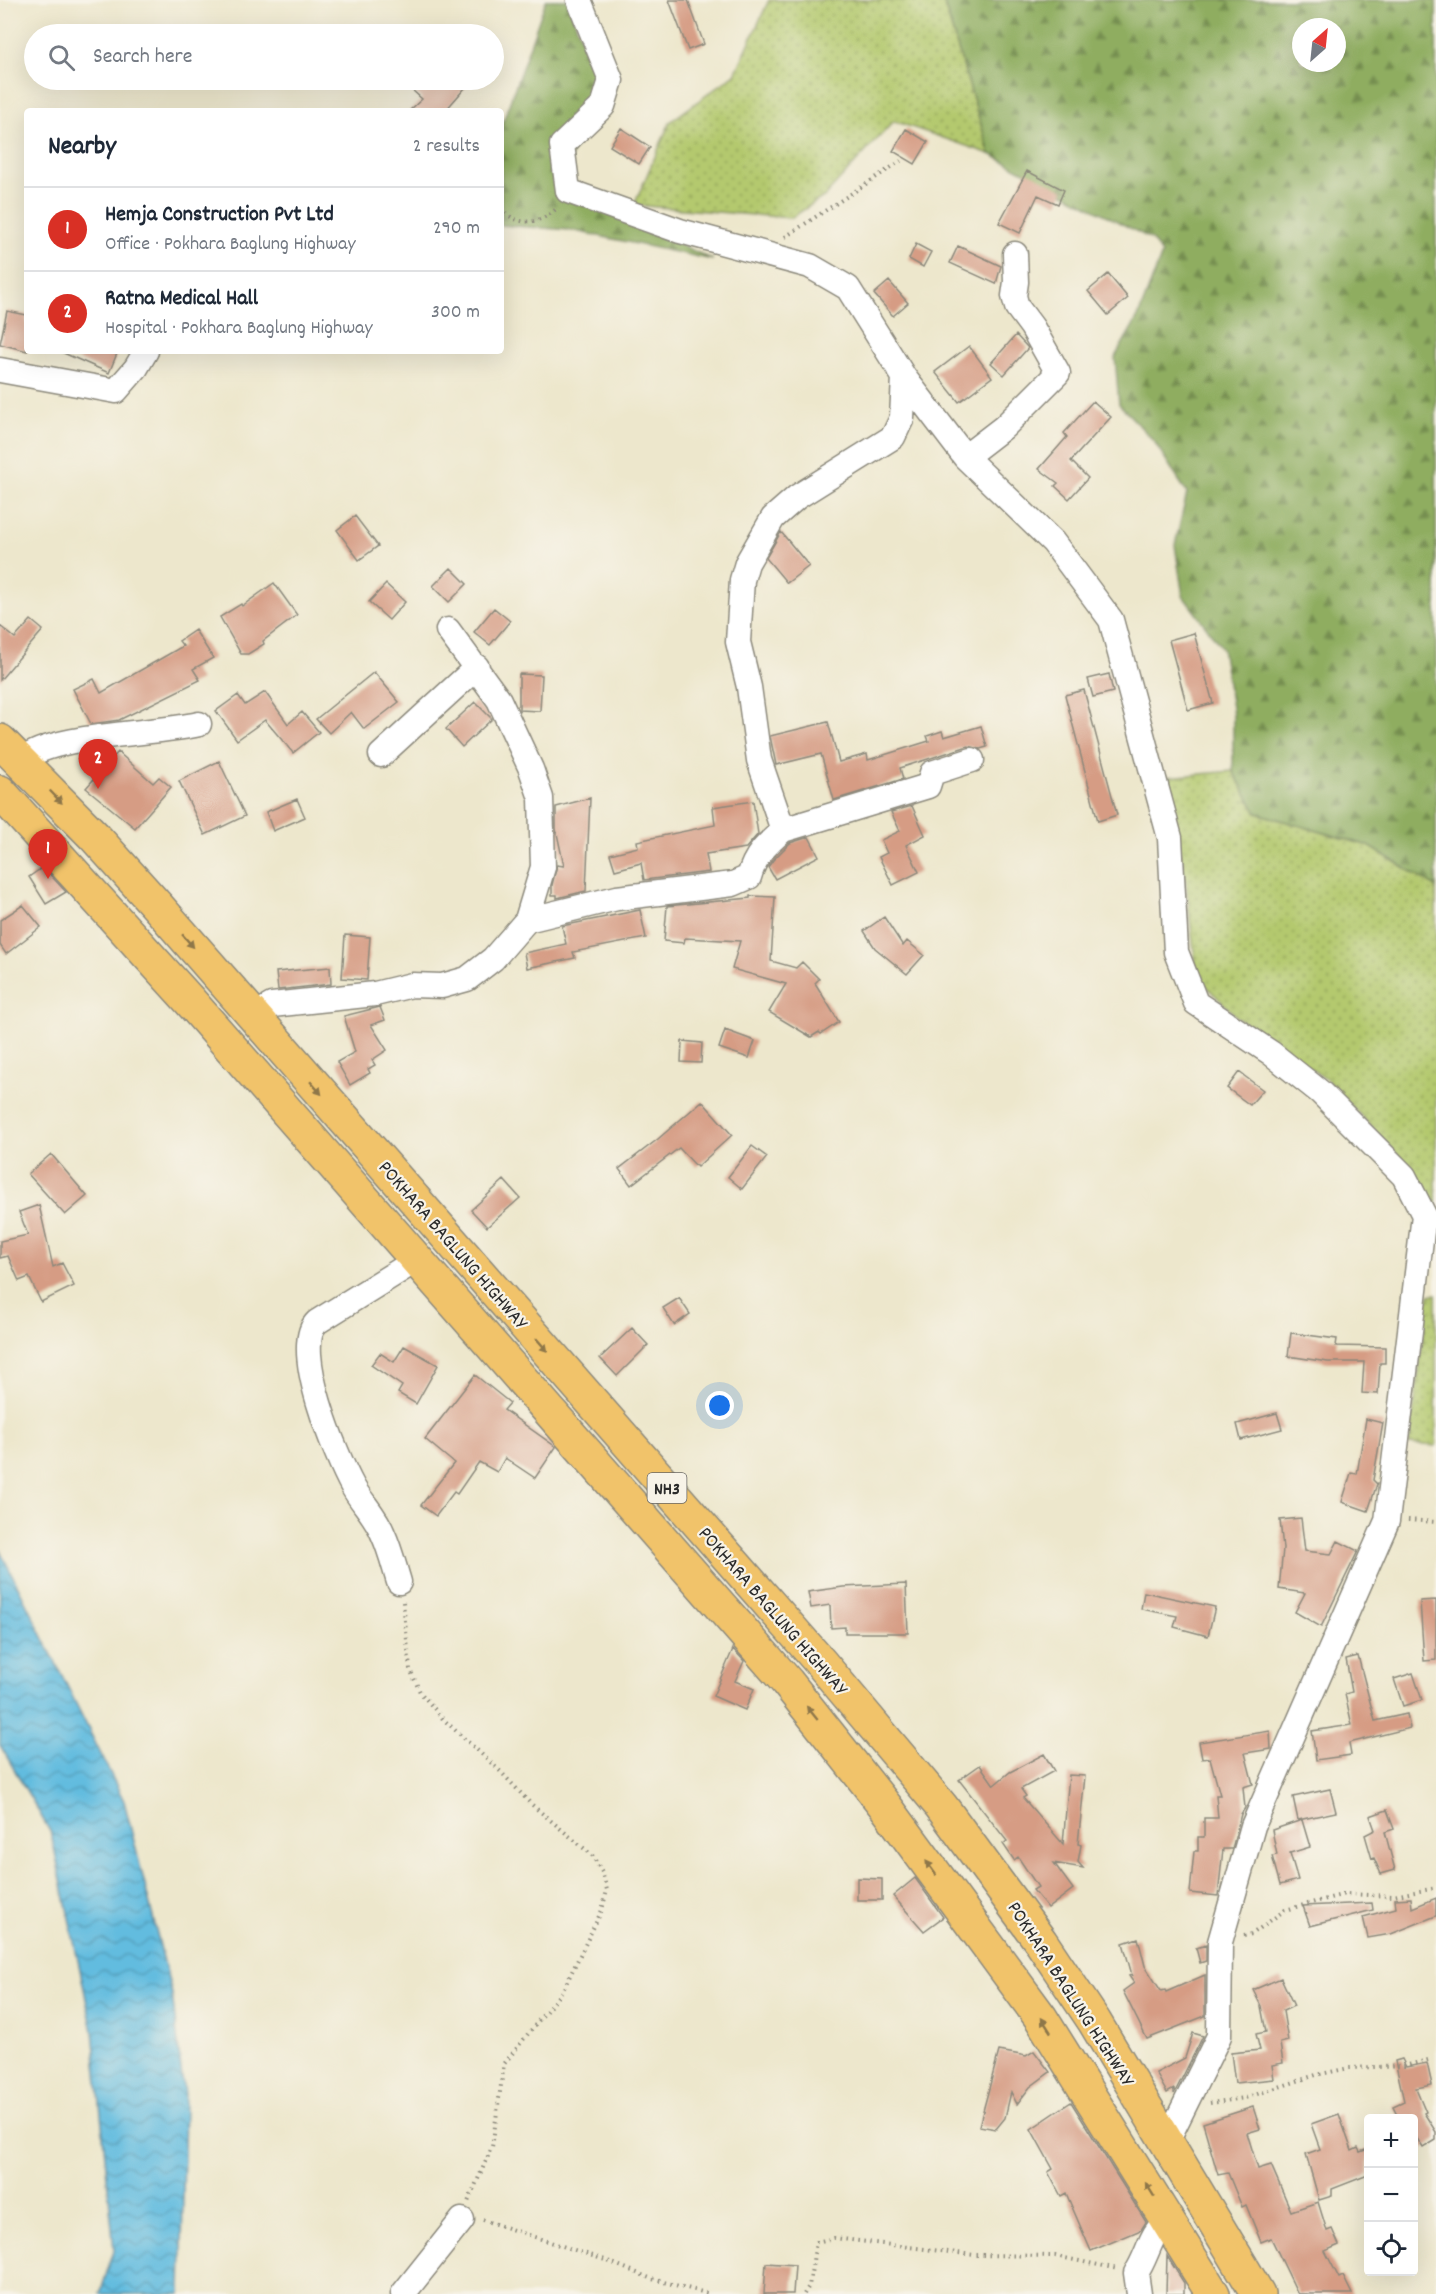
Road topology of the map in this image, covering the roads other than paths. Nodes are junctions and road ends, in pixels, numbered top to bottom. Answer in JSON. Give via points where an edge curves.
{"nodes":[{"id":1,"x":579,"y":0,"type":"edge"},
{"id":2,"x":1015,"y":254,"type":"dead end"},
{"id":3,"x":144,"y":354,"type":"edge"},
{"id":4,"x":0,"y":370,"type":"edge"},
{"id":5,"x":904,"y":377,"type":"junction"},
{"id":6,"x":965,"y":457,"type":"junction"},
{"id":7,"x":448,"y":630,"type":"dead end"},
{"id":8,"x":477,"y":668,"type":"junction"},
{"id":9,"x":199,"y":724,"type":"dead end"},
{"id":10,"x":10,"y":751,"type":"edge"},
{"id":11,"x":381,"y":755,"type":"dead end"},
{"id":12,"x":972,"y":760,"type":"dead end"},
{"id":13,"x":0,"y":792,"type":"edge"},
{"id":14,"x":783,"y":830,"type":"junction"},
{"id":15,"x":527,"y":920,"type":"junction"},
{"id":16,"x":253,"y":1016,"type":"junction"},
{"id":17,"x":415,"y":1261,"type":"junction"},
{"id":18,"x":399,"y":1582,"type":"road end"},
{"id":19,"x":1166,"y":2143,"type":"junction"},
{"id":20,"x":462,"y":2220,"type":"road end"},
{"id":21,"x":1168,"y":2220,"type":"junction"},
{"id":22,"x":1137,"y":2284,"type":"edge"},
{"id":23,"x":403,"y":2294,"type":"edge"},
{"id":24,"x":1213,"y":2294,"type":"edge"},
{"id":25,"x":1258,"y":2294,"type":"edge"}],
"edges":[{"from":1,"to":5,"type":"street","via":[[611,80],[603,106],[562,145],[568,191],[680,231],[810,266],[848,288]]},
{"from":2,"to":6,"type":"street","via":[[1017,307],[1058,373],[1004,427]]},
{"from":3,"to":4,"type":"street","via":[[116,391]]},
{"from":5,"to":6,"type":"street"},
{"from":5,"to":14,"type":"street","via":[[902,418],[892,437],[797,496],[773,518],[760,536],[742,580],[738,642],[759,760]]},
{"from":6,"to":19,"type":"street","via":[[1053,542],[1110,620],[1170,838],[1176,952],[1196,1003],[1271,1053],[1320,1092],[1404,1176],[1424,1215],[1387,1521],[1253,1826],[1220,1942],[1219,2036]]},
{"from":7,"to":8,"type":"street"},
{"from":8,"to":11,"type":"street"},
{"from":8,"to":15,"type":"street","via":[[499,700],[541,798],[543,867]]},
{"from":9,"to":10,"type":"street","via":[[53,744],[32,752]]},
{"from":10,"to":16,"type":"highway","name":"POKHARA BAGLUNG HIGHWAY","number":"NH3","one_way":true,"via":[[94,836]]},
{"from":12,"to":14,"type":"street","via":[[932,773],[928,786]]},
{"from":13,"to":17,"type":"highway","name":"POKHARA BAGLUNG HIGHWAY","via":[[189,1000]]},
{"from":14,"to":15,"type":"street","via":[[763,847],[749,878],[733,884],[617,898]]},
{"from":15,"to":16,"type":"street","via":[[493,959],[467,979],[442,986],[412,985],[375,994],[272,1005]]},
{"from":16,"to":19,"type":"highway","name":"POKHARA BAGLUNG HIGHWAY","number":"NH3","one_way":true,"via":[[899,1754],[1041,1942],[1123,2068]]},
{"from":17,"to":18,"type":"street","via":[[317,1322],[311,1327],[308,1340],[313,1377],[332,1440],[355,1491],[383,1532]]},
{"from":21,"to":17,"type":"highway","name":"POKHARA BAGLUNG HIGHWAY","one_way":true,"via":[[1041,2018],[839,1746],[788,1682]]},
{"from":19,"to":25,"type":"highway","name":"POKHARA BAGLUNG HIGHWAY","number":"NH3"},
{"from":20,"to":23,"type":"street"},
{"from":21,"to":22,"type":"street","via":[[1152,2237]]},
{"from":21,"to":24,"type":"highway","name":"POKHARA BAGLUNG HIGHWAY"}]}
